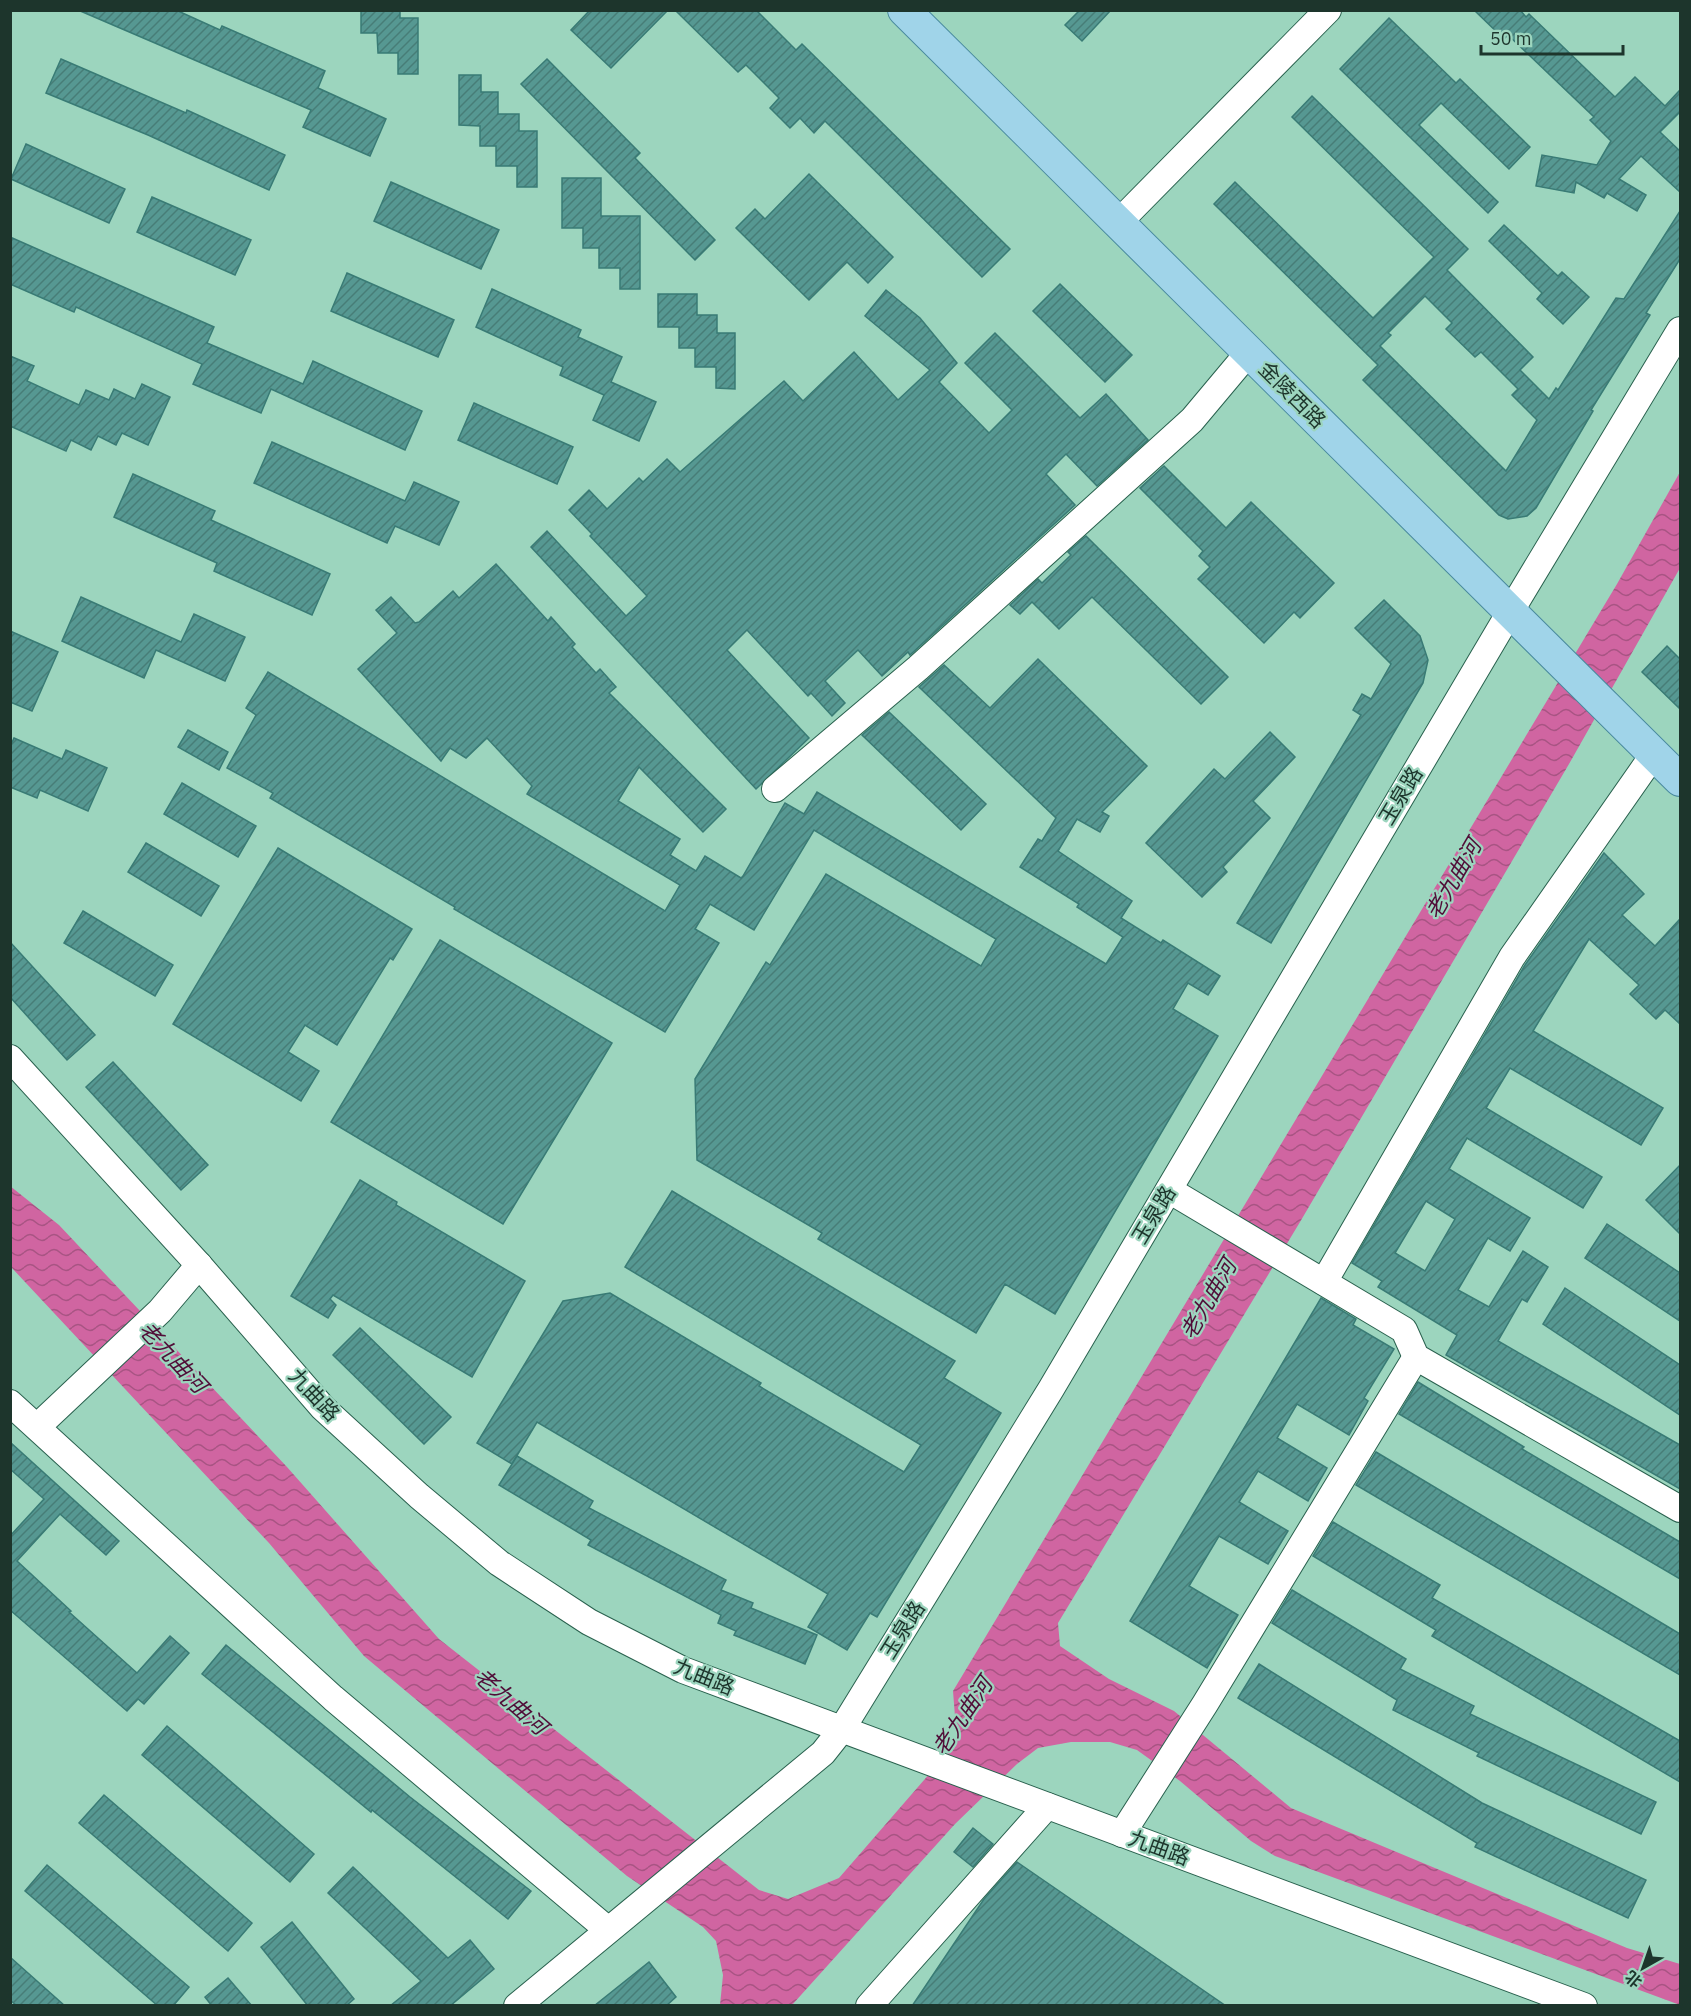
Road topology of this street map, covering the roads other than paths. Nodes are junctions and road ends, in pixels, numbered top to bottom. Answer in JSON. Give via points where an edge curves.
{"nodes":[{"id":1,"x":904,"y":10,"type":"edge"},
{"id":2,"x":1328,"y":10,"type":"edge"},
{"id":3,"x":1118,"y":223,"type":"junction"},
{"id":4,"x":1680,"y":330,"type":"edge"},
{"id":5,"x":1249,"y":352,"type":"junction"},
{"id":6,"x":1510,"y":612,"type":"junction"},
{"id":7,"x":1645,"y":745,"type":"junction"},
{"id":8,"x":1680,"y":780,"type":"edge"},
{"id":9,"x":775,"y":789,"type":"dead end"},
{"id":10,"x":10,"y":1058,"type":"edge"},
{"id":11,"x":1169,"y":1190,"type":"junction"},
{"id":12,"x":199,"y":1265,"type":"junction"},
{"id":13,"x":1324,"y":1282,"type":"junction"},
{"id":14,"x":1416,"y":1357,"type":"junction"},
{"id":15,"x":10,"y":1403,"type":"edge"},
{"id":16,"x":37,"y":1427,"type":"junction"},
{"id":17,"x":1680,"y":1509,"type":"edge"},
{"id":18,"x":842,"y":1729,"type":"junction"},
{"id":19,"x":1047,"y":1806,"type":"junction"},
{"id":20,"x":1122,"y":1834,"type":"junction"},
{"id":21,"x":608,"y":1930,"type":"junction"},
{"id":22,"x":518,"y":2006,"type":"edge"},
{"id":23,"x":869,"y":2006,"type":"edge"},
{"id":24,"x":1584,"y":2006,"type":"edge"}],
"edges":[{"from":1,"to":3,"type":"main road","name":"金陵西路"},
{"from":2,"to":3,"type":"street"},
{"from":3,"to":5,"type":"main road","name":"金陵西路"},
{"from":4,"to":6,"type":"street","name":"玉泉路"},
{"from":5,"to":6,"type":"main road","name":"金陵西路"},
{"from":5,"to":9,"type":"street","via":[[1191,420],[918,668]]},
{"from":6,"to":7,"type":"main road","name":"金陵西路"},
{"from":6,"to":11,"type":"street","name":"玉泉路"},
{"from":7,"to":8,"type":"main road","name":"金陵西路"},
{"from":7,"to":13,"type":"street","via":[[1512,957]]},
{"from":10,"to":12,"type":"street","name":"九曲路"},
{"from":11,"to":13,"type":"street"},
{"from":11,"to":18,"type":"street","name":"玉泉路"},
{"from":12,"to":16,"type":"street","via":[[160,1311]]},
{"from":12,"to":18,"type":"street","name":"九曲路","via":[[323,1408],[499,1563],[589,1622],[683,1670]]},
{"from":13,"to":14,"type":"street","via":[[1404,1330]]},
{"from":14,"to":17,"type":"street"},
{"from":14,"to":20,"type":"street"},
{"from":15,"to":16,"type":"street"},
{"from":16,"to":21,"type":"street","via":[[333,1698]]},
{"from":18,"to":19,"type":"street","name":"九曲路"},
{"from":18,"to":21,"type":"street","name":"玉泉路","via":[[824,1753]]},
{"from":19,"to":20,"type":"street","name":"九曲路"},
{"from":19,"to":23,"type":"street"},
{"from":20,"to":24,"type":"street","name":"九曲路"},
{"from":21,"to":22,"type":"street","name":"玉泉路"}]}
